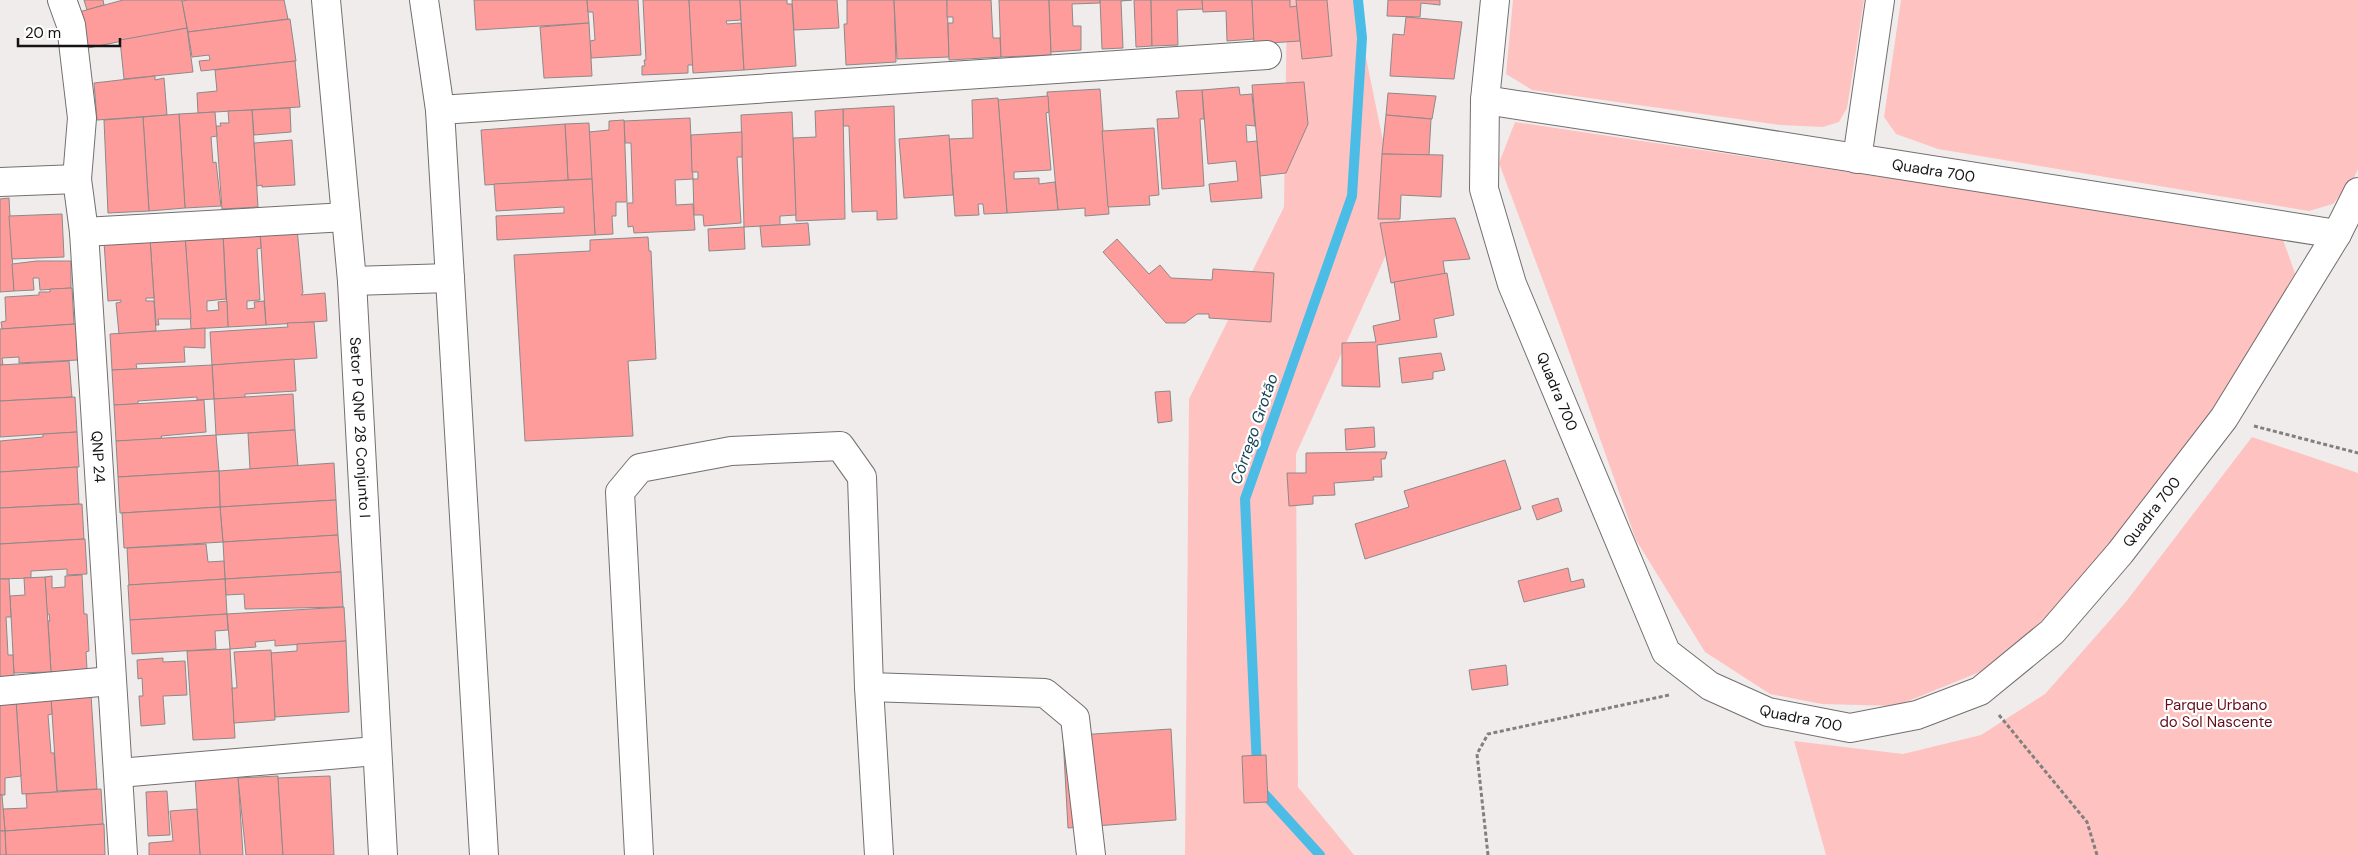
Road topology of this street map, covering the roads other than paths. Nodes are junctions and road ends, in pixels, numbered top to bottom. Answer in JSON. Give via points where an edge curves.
{"nodes":[{"id":1,"x":62,"y":0,"type":"edge"},
{"id":2,"x":326,"y":0,"type":"edge"},
{"id":3,"x":424,"y":0,"type":"edge"},
{"id":4,"x":1495,"y":0,"type":"edge"},
{"id":5,"x":1880,"y":0,"type":"edge"},
{"id":6,"x":1267,"y":55,"type":"dead end"},
{"id":7,"x":1485,"y":100,"type":"junction"},
{"id":8,"x":440,"y":110,"type":"junction"},
{"id":9,"x":1857,"y":159,"type":"junction"},
{"id":10,"x":77,"y":179,"type":"junction"},
{"id":11,"x":0,"y":182,"type":"edge"},
{"id":12,"x":2358,"y":192,"type":"edge"},
{"id":13,"x":346,"y":217,"type":"junction"},
{"id":14,"x":84,"y":232,"type":"junction"},
{"id":15,"x":2337,"y":234,"type":"junction"},
{"id":16,"x":450,"y":278,"type":"junction"},
{"id":17,"x":352,"y":281,"type":"junction"},
{"id":18,"x":110,"y":681,"type":"junction"},
{"id":19,"x":869,"y":687,"type":"junction"},
{"id":20,"x":0,"y":691,"type":"edge"},
{"id":21,"x":376,"y":751,"type":"junction"},
{"id":22,"x":119,"y":773,"type":"junction"},
{"id":23,"x":123,"y":855,"type":"edge"},
{"id":24,"x":383,"y":855,"type":"edge"},
{"id":25,"x":484,"y":855,"type":"edge"},
{"id":26,"x":639,"y":855,"type":"edge"},
{"id":27,"x":879,"y":855,"type":"edge"},
{"id":28,"x":1092,"y":855,"type":"edge"}],
"edges":[{"from":1,"to":10,"type":"street","name":"QNP 24","via":[[71,25],[82,118]]},
{"from":2,"to":13,"type":"street","name":"Setor P QNP 28 Conjunto I"},
{"from":3,"to":8,"type":"street"},
{"from":4,"to":7,"type":"street","name":"Quadra 700"},
{"from":5,"to":9,"type":"street"},
{"from":6,"to":8,"type":"street"},
{"from":7,"to":9,"type":"street","name":"Quadra 700"},
{"from":7,"to":15,"type":"street","name":"Quadra 700","via":[[1484,189],[1512,284],[1666,652],[1710,686],[1768,712],[1850,728],[1917,715],[1980,692],[2052,632],[2120,553],[2224,418]]},
{"from":8,"to":16,"type":"street"},
{"from":9,"to":15,"type":"street","name":"Quadra 700"},
{"from":10,"to":11,"type":"street"},
{"from":10,"to":14,"type":"street","name":"QNP 24"},
{"from":12,"to":15,"type":"street","name":"Quadra 700"},
{"from":13,"to":14,"type":"street"},
{"from":13,"to":17,"type":"street","name":"Setor P QNP 28 Conjunto I"},
{"from":14,"to":18,"type":"street","name":"QNP 24"},
{"from":16,"to":17,"type":"street"},
{"from":16,"to":25,"type":"street"},
{"from":17,"to":21,"type":"street","name":"Setor P QNP 28 Conjunto I"},
{"from":18,"to":20,"type":"street"},
{"from":18,"to":22,"type":"street","name":"QNP 24"},
{"from":19,"to":26,"type":"street","via":[[862,478],[840,446],[732,451],[640,468],[620,492]]},
{"from":19,"to":27,"type":"street"},
{"from":19,"to":28,"type":"street","via":[[1045,693],[1075,718]]},
{"from":21,"to":22,"type":"street"},
{"from":21,"to":24,"type":"street","name":"Setor P QNP 28 Conjunto I"},
{"from":22,"to":23,"type":"street","name":"QNP 24"}]}
